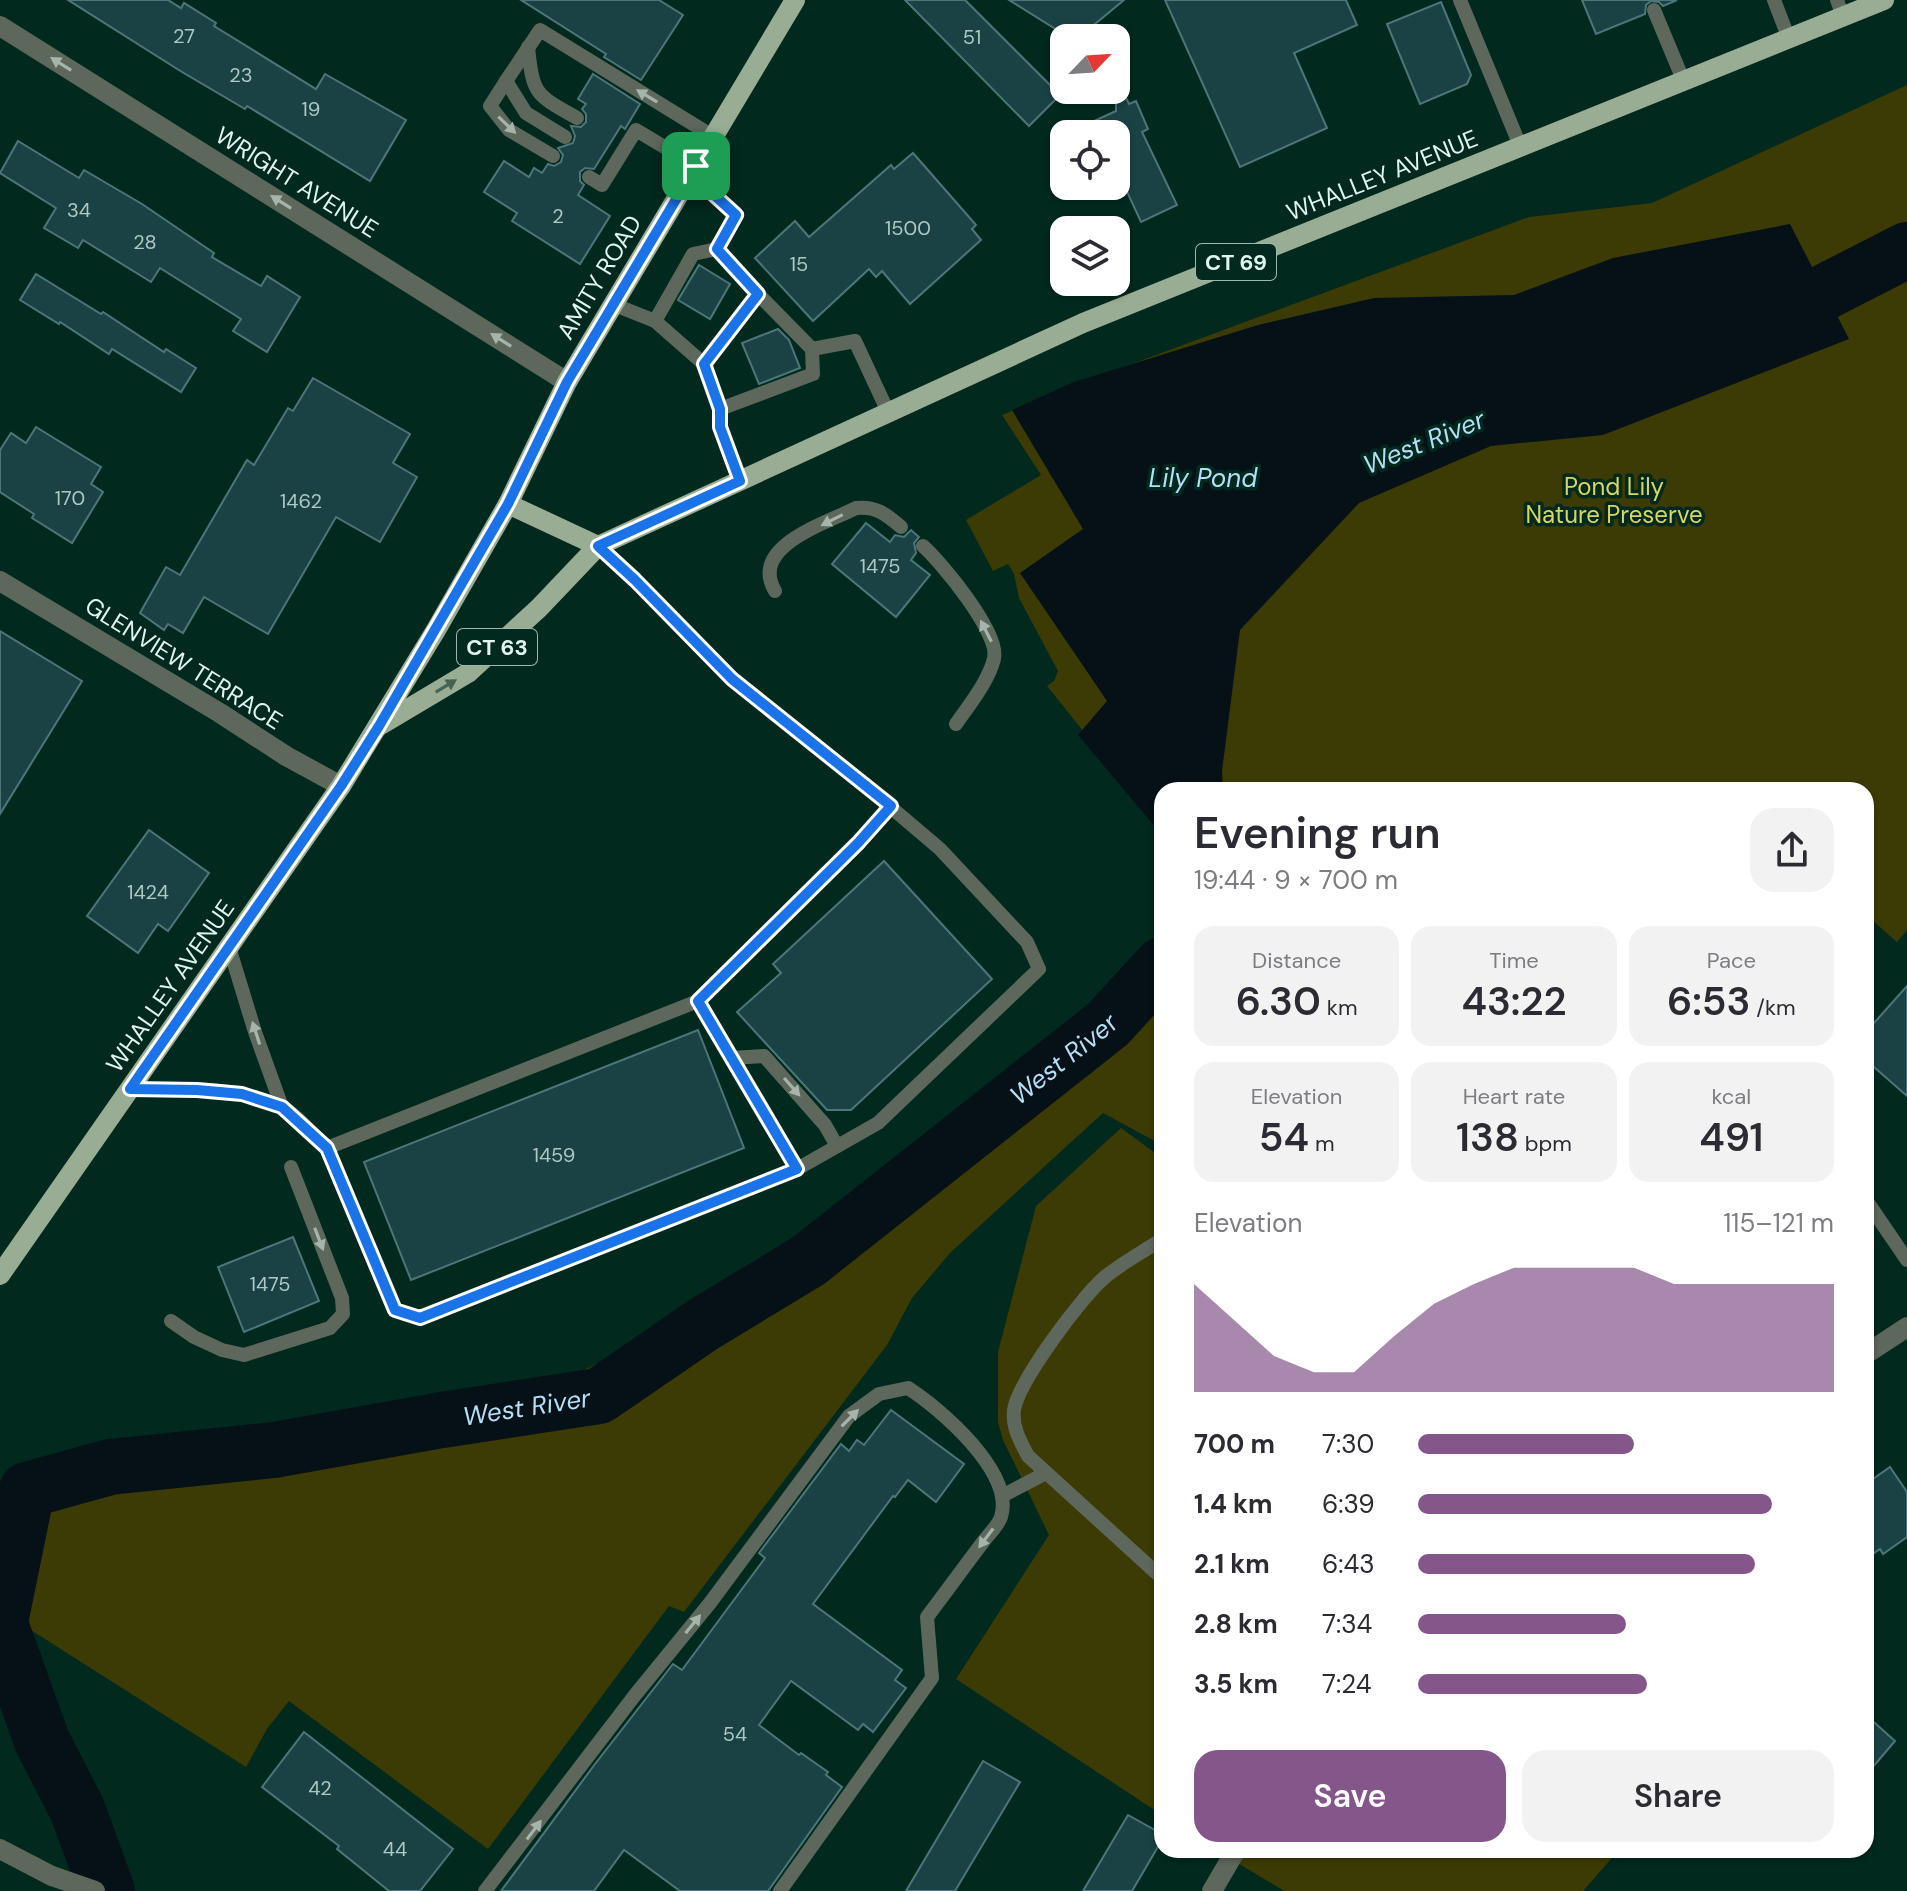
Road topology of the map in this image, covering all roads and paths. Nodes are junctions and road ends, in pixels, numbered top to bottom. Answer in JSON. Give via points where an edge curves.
{"nodes":[{"id":1,"x":795,"y":0,"type":"edge"},
{"id":2,"x":1460,"y":0,"type":"edge"},
{"id":3,"x":1774,"y":0,"type":"edge"},
{"id":4,"x":1884,"y":0,"type":"edge"},
{"id":5,"x":1840,"y":8,"type":"edge"},
{"id":6,"x":1654,"y":10,"type":"dead end"},
{"id":7,"x":0,"y":26,"type":"edge"},
{"id":8,"x":1789,"y":39,"type":"junction"},
{"id":9,"x":528,"y":47,"type":"junction"},
{"id":10,"x":506,"y":81,"type":"junction"},
{"id":11,"x":1684,"y":82,"type":"junction"},
{"id":12,"x":577,"y":118,"type":"dead end"},
{"id":13,"x":565,"y":137,"type":"dead end"},
{"id":14,"x":714,"y":137,"type":"junction"},
{"id":15,"x":1521,"y":148,"type":"junction"},
{"id":16,"x":553,"y":156,"type":"dead end"},
{"id":17,"x":600,"y":159,"type":"dead end"},
{"id":18,"x":696,"y":166,"type":"junction"},
{"id":19,"x":613,"y":168,"type":"junction"},
{"id":20,"x":589,"y":177,"type":"dead end"},
{"id":21,"x":717,"y":249,"type":"junction"},
{"id":22,"x":758,"y":294,"type":"junction"},
{"id":23,"x":615,"y":305,"type":"junction"},
{"id":24,"x":655,"y":321,"type":"junction"},
{"id":25,"x":812,"y":349,"type":"junction"},
{"id":26,"x":704,"y":364,"type":"junction"},
{"id":27,"x":567,"y":382,"type":"junction"},
{"id":28,"x":720,"y":409,"type":"junction"},
{"id":29,"x":889,"y":414,"type":"junction"},
{"id":30,"x":740,"y":481,"type":"junction"},
{"id":31,"x":508,"y":504,"type":"junction"},
{"id":32,"x":901,"y":527,"type":"dead end"},
{"id":33,"x":598,"y":546,"type":"junction"},
{"id":34,"x":923,"y":546,"type":"dead end"},
{"id":35,"x":0,"y":581,"type":"edge"},
{"id":36,"x":775,"y":591,"type":"dead end"},
{"id":37,"x":956,"y":724,"type":"dead end"},
{"id":38,"x":379,"y":726,"type":"junction"},
{"id":39,"x":341,"y":786,"type":"junction"},
{"id":40,"x":891,"y":806,"type":"junction"},
{"id":41,"x":229,"y":947,"type":"junction"},
{"id":42,"x":698,"y":1001,"type":"junction"},
{"id":43,"x":732,"y":1058,"type":"junction"},
{"id":44,"x":130,"y":1089,"type":"junction"},
{"id":45,"x":282,"y":1107,"type":"junction"},
{"id":46,"x":837,"y":1146,"type":"junction"},
{"id":47,"x":327,"y":1148,"type":"junction"},
{"id":48,"x":291,"y":1167,"type":"dead end"},
{"id":49,"x":797,"y":1169,"type":"junction"},
{"id":50,"x":1874,"y":1212,"type":"edge"},
{"id":51,"x":1154,"y":1244,"type":"edge"},
{"id":52,"x":1907,"y":1260,"type":"edge"},
{"id":53,"x":0,"y":1275,"type":"edge"},
{"id":54,"x":171,"y":1321,"type":"dead end"},
{"id":55,"x":1907,"y":1327,"type":"edge"},
{"id":56,"x":1874,"y":1349,"type":"edge"},
{"id":57,"x":1046,"y":1473,"type":"junction"},
{"id":58,"x":1002,"y":1496,"type":"junction"},
{"id":59,"x":1154,"y":1571,"type":"edge"},
{"id":60,"x":0,"y":1849,"type":"edge"},
{"id":61,"x":1231,"y":1858,"type":"edge"},
{"id":62,"x":95,"y":1891,"type":"edge"},
{"id":63,"x":485,"y":1891,"type":"edge"},
{"id":64,"x":780,"y":1891,"type":"edge"},
{"id":65,"x":1212,"y":1891,"type":"edge"}],
"edges":[{"from":1,"to":14,"type":"main road","name":"AMITY ROAD","number":"CT 63"},
{"from":2,"to":15,"type":"lane"},
{"from":3,"to":8,"type":"lane"},
{"from":4,"to":5,"type":"main road","name":"WHALLEY AVENUE","number":"CT 69"},
{"from":5,"to":8,"type":"main road","name":"WHALLEY AVENUE","number":"CT 69"},
{"from":6,"to":11,"type":"lane"},
{"from":27,"to":7,"type":"street","name":"WRIGHT AVENUE","one_way":true},
{"from":8,"to":11,"type":"main road","name":"WHALLEY AVENUE","number":"CT 69"},
{"from":9,"to":10,"type":"lane"},
{"from":9,"to":12,"type":"lane","via":[[531,83],[542,98]]},
{"from":14,"to":9,"type":"lane","one_way":true,"via":[[540,30]]},
{"from":10,"to":13,"type":"lane","via":[[526,113]]},
{"from":10,"to":16,"type":"lane","one_way":true,"via":[[490,106],[509,130]]},
{"from":11,"to":15,"type":"main road","name":"WHALLEY AVENUE","number":"CT 69"},
{"from":14,"to":18,"type":"main road","name":"AMITY ROAD","number":"CT 63"},
{"from":15,"to":29,"type":"main road","name":"WHALLEY AVENUE","number":"CT 69","via":[[1083,323]]},
{"from":17,"to":19,"type":"lane"},
{"from":18,"to":19,"type":"lane","via":[[636,130],[620,142]]},
{"from":18,"to":21,"type":"lane","via":[[712,193],[736,215]]},
{"from":18,"to":23,"type":"main road","name":"AMITY ROAD","number":"CT 63"},
{"from":19,"to":20,"type":"lane","via":[[602,185]]},
{"from":21,"to":22,"type":"lane"},
{"from":21,"to":24,"type":"lane","via":[[693,254]]},
{"from":22,"to":25,"type":"lane"},
{"from":22,"to":26,"type":"lane"},
{"from":23,"to":24,"type":"lane"},
{"from":23,"to":27,"type":"main road","name":"AMITY ROAD","number":"CT 63"},
{"from":24,"to":26,"type":"lane"},
{"from":25,"to":28,"type":"lane","via":[[813,374]]},
{"from":25,"to":29,"type":"lane","via":[[855,341]]},
{"from":26,"to":28,"type":"lane"},
{"from":27,"to":31,"type":"main road","name":"AMITY ROAD","number":"CT 63"},
{"from":28,"to":30,"type":"lane","via":[[720,427]]},
{"from":29,"to":30,"type":"main road","name":"WHALLEY AVENUE","number":"CT 69"},
{"from":30,"to":33,"type":"main road","name":"WHALLEY AVENUE","number":"CT 69"},
{"from":31,"to":33,"type":"main road"},
{"from":31,"to":38,"type":"main road","name":"WHALLEY AVENUE","number":"CT 63"},
{"from":32,"to":36,"type":"lane","one_way":true,"via":[[870,507],[856,508],[780,547],[768,579]]},
{"from":38,"to":33,"type":"main road","name":"WHALLEY AVENUE","number":"CT 63","one_way":true,"via":[[468,673]]},
{"from":33,"to":40,"type":"lane","via":[[732,679]]},
{"from":37,"to":34,"type":"lane","one_way":true,"via":[[995,658],[994,647],[982,622]]},
{"from":35,"to":39,"type":"street","name":"GLENVIEW TERRACE"},
{"from":38,"to":39,"type":"main road","name":"WHALLEY AVENUE","number":"CT 63"},
{"from":39,"to":41,"type":"main road","name":"WHALLEY AVENUE","number":"CT 63"},
{"from":40,"to":42,"type":"lane"},
{"from":40,"to":46,"type":"lane","via":[[940,849],[1027,942],[1039,969],[878,1123]]},
{"from":41,"to":44,"type":"main road","name":"WHALLEY AVENUE","number":"CT 63"},
{"from":45,"to":41,"type":"lane","one_way":true},
{"from":42,"to":43,"type":"lane"},
{"from":42,"to":47,"type":"lane"},
{"from":43,"to":46,"type":"lane","one_way":true,"via":[[764,1056]]},
{"from":43,"to":49,"type":"lane"},
{"from":44,"to":45,"type":"lane","via":[[242,1094]]},
{"from":44,"to":53,"type":"main road","name":"WHALLEY AVENUE","number":"CT 63"},
{"from":45,"to":47,"type":"lane"},
{"from":46,"to":49,"type":"lane"},
{"from":47,"to":49,"type":"lane","via":[[395,1310],[420,1318]]},
{"from":48,"to":54,"type":"lane","one_way":true,"via":[[342,1298],[343,1314],[330,1328],[244,1355],[194,1337]]},
{"from":50,"to":52,"type":"lane"},
{"from":51,"to":57,"type":"lane","via":[[1105,1277],[1084,1299],[1024,1383],[1014,1409],[1015,1430],[1028,1456]]},
{"from":55,"to":56,"type":"street"},
{"from":57,"to":58,"type":"lane"},
{"from":57,"to":59,"type":"lane"},
{"from":63,"to":58,"type":"lane","one_way":true,"via":[[849,1416],[879,1394],[908,1388],[963,1433]]},
{"from":58,"to":64,"type":"lane","one_way":true,"via":[[1001,1518],[927,1617],[932,1678]]},
{"from":60,"to":62,"type":"street"},
{"from":61,"to":65,"type":"street"}]}
